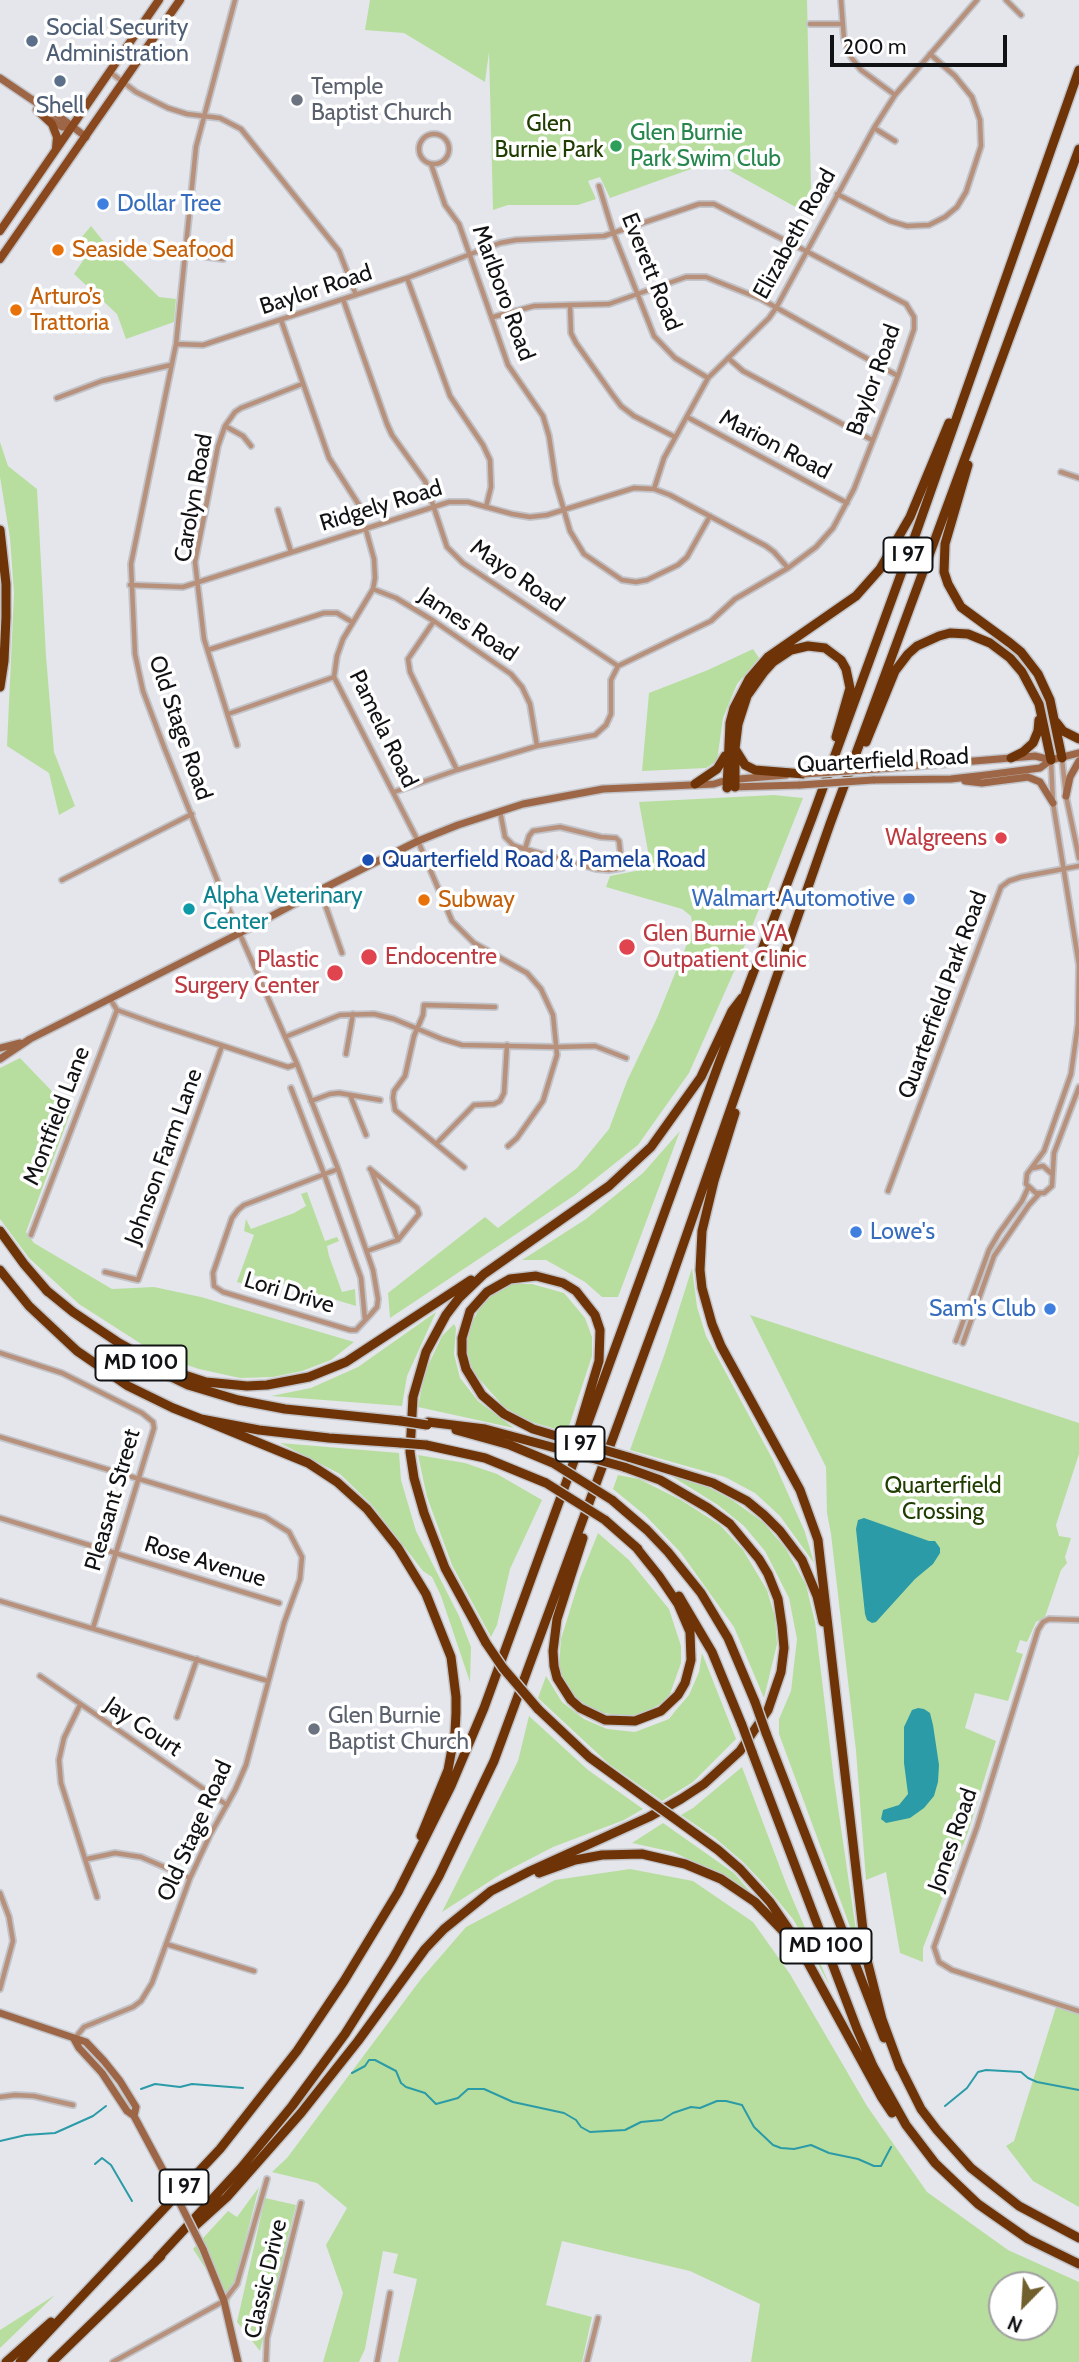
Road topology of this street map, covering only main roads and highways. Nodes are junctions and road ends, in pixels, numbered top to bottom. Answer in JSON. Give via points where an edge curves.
{"nodes":[{"id":1,"x":159,"y":0,"type":"edge"},
{"id":2,"x":180,"y":0,"type":"edge"},
{"id":3,"x":1079,"y":70,"type":"edge"},
{"id":4,"x":0,"y":78,"type":"edge"},
{"id":5,"x":37,"y":106,"type":"junction"},
{"id":6,"x":72,"y":127,"type":"junction"},
{"id":7,"x":86,"y":136,"type":"junction"},
{"id":8,"x":1079,"y":149,"type":"edge"},
{"id":9,"x":55,"y":152,"type":"junction"},
{"id":10,"x":0,"y":231,"type":"edge"},
{"id":11,"x":0,"y":259,"type":"edge"},
{"id":12,"x":1001,"y":291,"type":"junction"},
{"id":13,"x":998,"y":370,"type":"junction"},
{"id":14,"x":0,"y":530,"type":"edge"},
{"id":15,"x":0,"y":687,"type":"edge"},
{"id":16,"x":1039,"y":704,"type":"junction"},
{"id":17,"x":1055,"y":720,"type":"junction"},
{"id":18,"x":1079,"y":739,"type":"edge"},
{"id":19,"x":731,"y":748,"type":"junction"},
{"id":20,"x":1079,"y":754,"type":"edge"},
{"id":21,"x":1010,"y":758,"type":"junction"},
{"id":22,"x":1062,"y":758,"type":"junction"},
{"id":23,"x":1051,"y":760,"type":"junction"},
{"id":24,"x":1079,"y":761,"type":"edge"},
{"id":25,"x":804,"y":774,"type":"junction"},
{"id":26,"x":951,"y":779,"type":"junction"},
{"id":27,"x":731,"y":784,"type":"junction"},
{"id":28,"x":695,"y":785,"type":"junction"},
{"id":29,"x":1066,"y":796,"type":"road end"},
{"id":30,"x":1053,"y":803,"type":"road end"},
{"id":31,"x":812,"y":818,"type":"junction"},
{"id":32,"x":830,"y":824,"type":"junction"},
{"id":33,"x":781,"y":964,"type":"junction"},
{"id":34,"x":748,"y":991,"type":"junction"},
{"id":35,"x":30,"y":1039,"type":"junction"},
{"id":36,"x":0,"y":1048,"type":"edge"},
{"id":37,"x":0,"y":1059,"type":"edge"},
{"id":38,"x":0,"y":1231,"type":"edge"},
{"id":39,"x":510,"y":1254,"type":"junction"},
{"id":40,"x":0,"y":1270,"type":"edge"},
{"id":41,"x":46,"y":1290,"type":"junction"},
{"id":42,"x":627,"y":1399,"type":"junction"},
{"id":43,"x":201,"y":1419,"type":"junction"},
{"id":44,"x":427,"y":1424,"type":"junction"},
{"id":45,"x":626,"y":1462,"type":"junction"},
{"id":46,"x":543,"y":1546,"type":"junction"},
{"id":47,"x":635,"y":1546,"type":"junction"},
{"id":48,"x":836,"y":1699,"type":"junction"},
{"id":49,"x":491,"y":1891,"type":"junction"},
{"id":50,"x":398,"y":1892,"type":"junction"},
{"id":51,"x":821,"y":1986,"type":"junction"},
{"id":52,"x":0,"y":2013,"type":"edge"},
{"id":53,"x":900,"y":2068,"type":"junction"},
{"id":54,"x":935,"y":2163,"type":"junction"},
{"id":55,"x":1079,"y":2238,"type":"edge"},
{"id":56,"x":157,"y":2259,"type":"junction"},
{"id":57,"x":1079,"y":2264,"type":"edge"},
{"id":58,"x":87,"y":2291,"type":"junction"},
{"id":59,"x":104,"y":2311,"type":"junction"},
{"id":60,"x":6,"y":2362,"type":"edge"},
{"id":61,"x":20,"y":2362,"type":"edge"},
{"id":62,"x":52,"y":2362,"type":"edge"},
{"id":63,"x":61,"y":2362,"type":"edge"},
{"id":64,"x":238,"y":2362,"type":"edge"}],
"edges":[{"from":1,"to":6,"type":"main road"},
{"from":2,"to":7,"type":"main road"},
{"from":3,"to":12,"type":"highway","number":"I 97"},
{"from":4,"to":5,"type":"main road"},
{"from":5,"to":6,"type":"main road","via":[[42,103]]},
{"from":5,"to":9,"type":"main road","via":[[55,130]]},
{"from":6,"to":7,"type":"main road"},
{"from":6,"to":9,"type":"main road"},
{"from":7,"to":11,"type":"main road"},
{"from":8,"to":13,"type":"highway","number":"I 97"},
{"from":9,"to":10,"type":"main road"},
{"from":12,"to":19,"type":"highway","via":[[928,476],[890,556],[849,602],[758,667],[734,708]]},
{"from":12,"to":31,"type":"highway","number":"I 97"},
{"from":13,"to":17,"type":"highway","via":[[949,526],[944,572],[961,607],[1030,663],[1044,685]]},
{"from":13,"to":32,"type":"highway","number":"I 97"},
{"from":14,"to":15,"type":"highway","via":[[6,617]]},
{"from":16,"to":21,"type":"highway","via":[[1036,738]]},
{"from":16,"to":23,"type":"highway"},
{"from":16,"to":32,"type":"highway","via":[[1022,671],[983,640],[950,633],[917,646],[895,671]]},
{"from":17,"to":18,"type":"highway","via":[[1063,731]]},
{"from":17,"to":22,"type":"highway"},
{"from":19,"to":25,"type":"highway","via":[[755,770]]},
{"from":19,"to":27,"type":"highway"},
{"from":19,"to":28,"type":"highway","via":[[721,765]]},
{"from":19,"to":31,"type":"highway","via":[[747,696],[774,662],[798,647],[816,646],[833,653],[846,669],[850,688]]},
{"from":20,"to":22,"type":"main road","name":"Quarterfield Road"},
{"from":21,"to":23,"type":"main road","name":"Quarterfield Road"},
{"from":21,"to":25,"type":"main road","name":"Quarterfield Road","bridge":true},
{"from":22,"to":23,"type":"main road","name":"Quarterfield Road"},
{"from":23,"to":26,"type":"main road","name":"Quarterfield Road","via":[[1040,768]]},
{"from":24,"to":29,"type":"main road"},
{"from":25,"to":27,"type":"main road","name":"Quarterfield Road"},
{"from":26,"to":27,"type":"main road","name":"Quarterfield Road","bridge":true},
{"from":26,"to":30,"type":"main road","via":[[982,783],[1028,777],[1040,782]]},
{"from":27,"to":28,"type":"main road","name":"Quarterfield Road"},
{"from":28,"to":35,"type":"main road","name":"Quarterfield Road","via":[[603,789],[523,804],[418,841]]},
{"from":31,"to":34,"type":"highway","number":"I 97"},
{"from":32,"to":33,"type":"highway","number":"I 97"},
{"from":33,"to":42,"type":"highway","number":"I 97"},
{"from":33,"to":48,"type":"highway","via":[[706,1211],[700,1270],[706,1306],[721,1346],[800,1490],[813,1523]]},
{"from":34,"to":39,"type":"highway","via":[[732,1011],[701,1077],[651,1147],[609,1185]]},
{"from":34,"to":46,"type":"highway","number":"I 97"},
{"from":35,"to":36,"type":"main road","name":"Quarterfield Road"},
{"from":35,"to":37,"type":"main road","name":"Quarterfield Road"},
{"from":38,"to":41,"type":"highway","number":"MD 100"},
{"from":39,"to":41,"type":"highway","via":[[346,1362],[309,1377],[267,1385],[206,1382],[166,1369],[119,1343]]},
{"from":39,"to":51,"type":"highway","bridge":true,"via":[[459,1298],[435,1332],[413,1397],[410,1452],[414,1478],[445,1568],[486,1643],[538,1709],[589,1757],[718,1850],[757,1885]]},
{"from":40,"to":43,"type":"highway","number":"MD 100","via":[[54,1332],[101,1369],[153,1399]]},
{"from":41,"to":44,"type":"highway","number":"MD 100","bridge":true,"via":[[116,1348],[164,1375],[213,1394],[264,1406]]},
{"from":42,"to":47,"type":"highway","via":[[561,1609],[553,1651],[557,1678],[571,1700],[605,1720],[635,1721],[661,1711],[678,1695],[691,1660],[690,1632],[678,1604]]},
{"from":42,"to":56,"type":"highway","number":"I 97","via":[[494,1761],[439,1876],[393,1958],[329,2056],[241,2168]]},
{"from":43,"to":47,"type":"highway","number":"MD 100","bridge":true,"via":[[289,1434],[426,1445],[495,1461],[546,1483],[605,1520]]},
{"from":43,"to":50,"type":"highway","via":[[308,1464],[337,1482],[367,1509],[398,1548],[436,1615],[451,1657],[455,1732],[445,1778]]},
{"from":44,"to":45,"type":"highway","bridge":true,"via":[[485,1429]]},
{"from":44,"to":53,"type":"highway","number":"MD 100","bridge":true,"via":[[490,1439],[553,1464],[612,1500],[647,1530],[701,1593],[755,1702],[876,2021]]},
{"from":45,"to":46,"type":"highway","bridge":true,"via":[[563,1438],[533,1429],[504,1414],[482,1395],[466,1369],[462,1338],[470,1311],[487,1292],[510,1279],[536,1276],[563,1283],[587,1303],[600,1330],[597,1369]]},
{"from":45,"to":48,"type":"highway","via":[[693,1476],[731,1492],[780,1531],[802,1560],[817,1595]]},
{"from":45,"to":49,"type":"highway","via":[[708,1507],[730,1524],[759,1559],[778,1600],[782,1626],[784,1648],[775,1692],[740,1751],[704,1784],[649,1817]]},
{"from":46,"to":50,"type":"highway","number":"I 97","via":[[468,1748]]},
{"from":47,"to":54,"type":"highway","number":"MD 100","bridge":true,"via":[[672,1586],[702,1632],[873,2066],[906,2125]]},
{"from":48,"to":53,"type":"highway","via":[[866,1956]]},
{"from":49,"to":51,"type":"highway","via":[[601,1855],[642,1854],[685,1864],[721,1879],[755,1902],[783,1931]]},
{"from":49,"to":56,"type":"highway","via":[[425,1949],[332,2074],[228,2197]]},
{"from":50,"to":58,"type":"highway","number":"I 97","via":[[320,2018],[249,2114]]},
{"from":51,"to":54,"type":"highway","via":[[882,2098]]},
{"from":52,"to":64,"type":"main road","bridge":true,"via":[[86,2042],[111,2070],[136,2107],[134,2116],[203,2249],[224,2301]]},
{"from":53,"to":55,"type":"highway","number":"MD 100","via":[[921,2109],[971,2168],[1019,2206]]},
{"from":54,"to":57,"type":"highway","number":"MD 100","via":[[1000,2221]]},
{"from":56,"to":59,"type":"highway","number":"I 97"},
{"from":58,"to":60,"type":"highway"},
{"from":58,"to":61,"type":"highway","number":"I 97"},
{"from":59,"to":62,"type":"highway","number":"I 97"},
{"from":59,"to":63,"type":"highway"}]}
